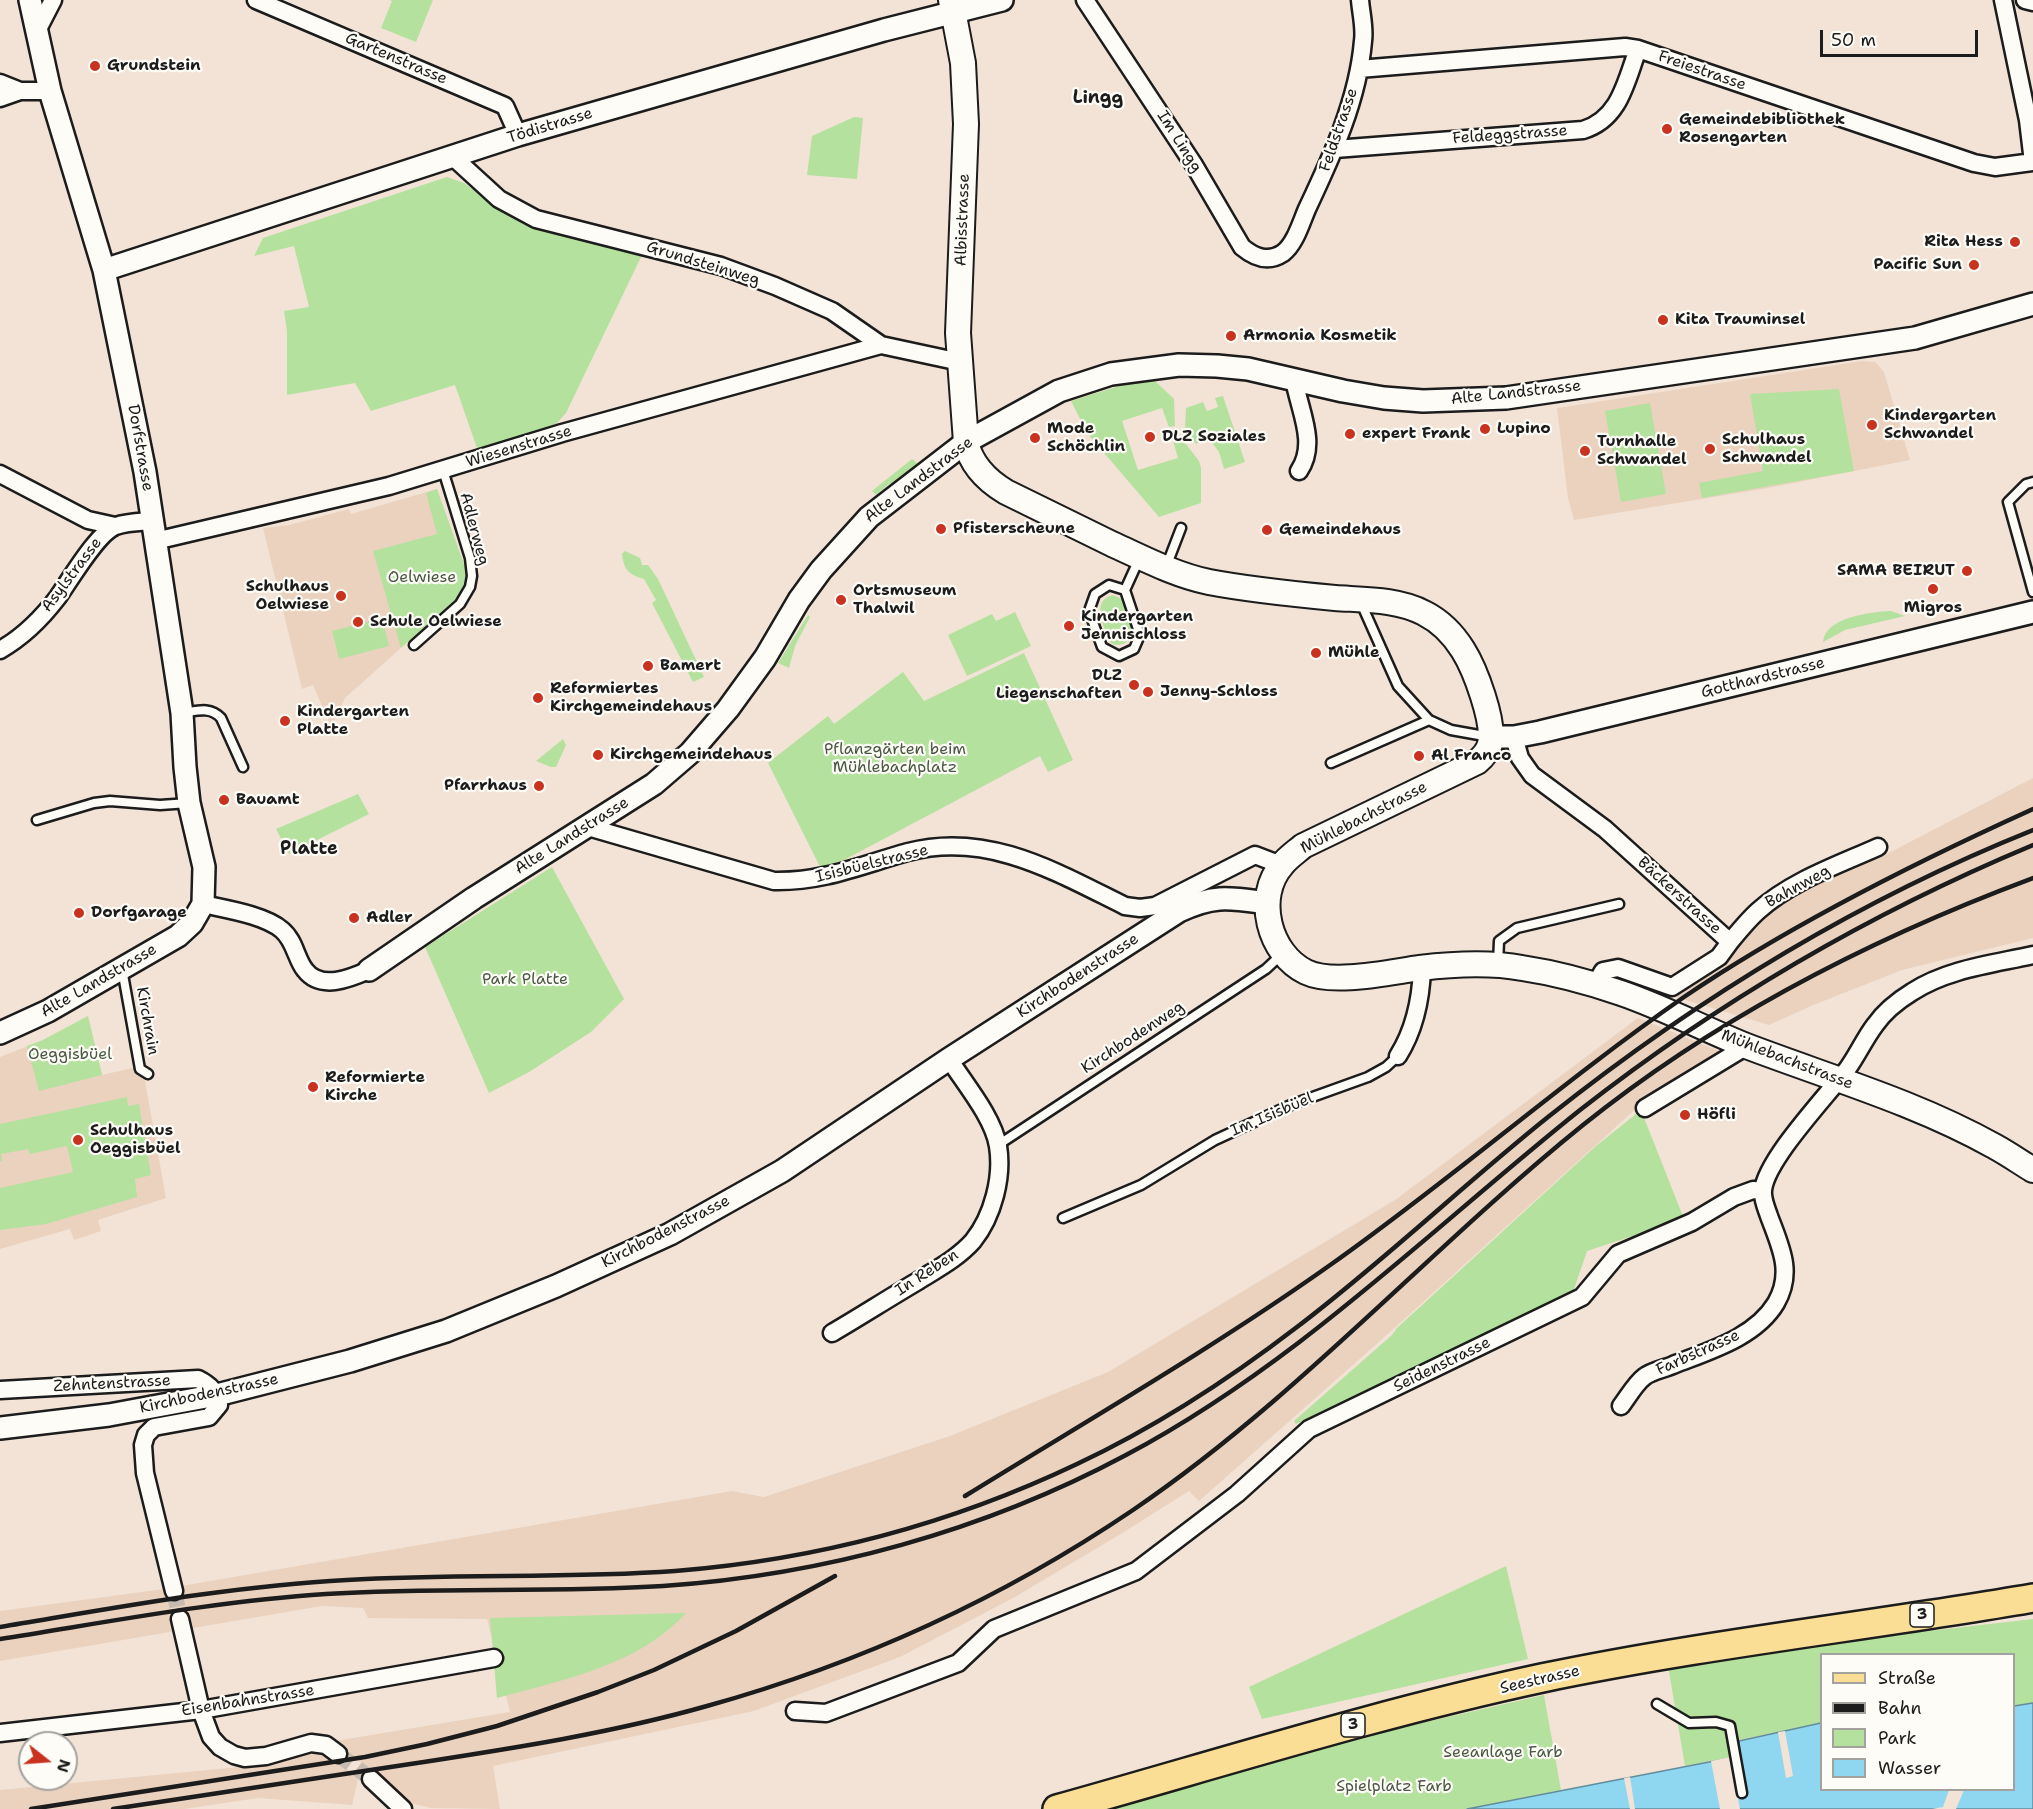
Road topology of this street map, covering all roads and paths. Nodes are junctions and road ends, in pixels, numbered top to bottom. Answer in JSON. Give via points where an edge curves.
{"nodes":[{"id":1,"x":30,"y":0,"type":"edge"},
{"id":2,"x":53,"y":0,"type":"edge"},
{"id":3,"x":256,"y":0,"type":"edge"},
{"id":4,"x":1002,"y":0,"type":"edge"},
{"id":5,"x":1085,"y":0,"type":"edge"},
{"id":6,"x":1360,"y":0,"type":"edge"},
{"id":7,"x":2025,"y":0,"type":"edge"},
{"id":8,"x":2008,"y":1,"type":"edge"},
{"id":9,"x":2033,"y":2,"type":"edge"},
{"id":10,"x":953,"y":6,"type":"edge"},
{"id":11,"x":37,"y":31,"type":"junction"},
{"id":12,"x":1638,"y":49,"type":"junction"},
{"id":13,"x":1359,"y":69,"type":"junction"},
{"id":14,"x":0,"y":83,"type":"edge"},
{"id":15,"x":20,"y":91,"type":"junction"},
{"id":16,"x":50,"y":91,"type":"junction"},
{"id":17,"x":0,"y":98,"type":"edge"},
{"id":18,"x":518,"y":135,"type":"junction"},
{"id":19,"x":1335,"y":149,"type":"junction"},
{"id":20,"x":452,"y":156,"type":"junction"},
{"id":21,"x":2033,"y":162,"type":"edge"},
{"id":22,"x":1285,"y":251,"type":"joint"},
{"id":23,"x":104,"y":270,"type":"junction"},
{"id":24,"x":2033,"y":304,"type":"edge"},
{"id":25,"x":881,"y":345,"type":"junction"},
{"id":26,"x":960,"y":362,"type":"junction"},
{"id":27,"x":1294,"y":380,"type":"junction"},
{"id":28,"x":966,"y":442,"type":"junction"},
{"id":29,"x":443,"y":470,"type":"junction"},
{"id":30,"x":1299,"y":471,"type":"dead end"},
{"id":31,"x":0,"y":474,"type":"edge"},
{"id":32,"x":2033,"y":482,"type":"edge"},
{"id":33,"x":115,"y":526,"type":"junction"},
{"id":34,"x":1181,"y":528,"type":"dead end"},
{"id":35,"x":154,"y":531,"type":"junction"},
{"id":36,"x":1140,"y":557,"type":"junction"},
{"id":37,"x":1166,"y":568,"type":"junction"},
{"id":38,"x":1125,"y":590,"type":"junction"},
{"id":39,"x":2033,"y":592,"type":"edge"},
{"id":40,"x":1359,"y":600,"type":"junction"},
{"id":41,"x":2033,"y":612,"type":"edge"},
{"id":42,"x":414,"y":645,"type":"dead end"},
{"id":43,"x":0,"y":650,"type":"edge"},
{"id":44,"x":182,"y":713,"type":"junction"},
{"id":45,"x":1429,"y":720,"type":"junction"},
{"id":46,"x":1503,"y":737,"type":"junction"},
{"id":47,"x":1331,"y":763,"type":"dead end"},
{"id":48,"x":243,"y":767,"type":"dead end"},
{"id":49,"x":189,"y":803,"type":"junction"},
{"id":50,"x":37,"y":820,"type":"dead end"},
{"id":51,"x":588,"y":827,"type":"junction"},
{"id":52,"x":1878,"y":848,"type":"dead end"},
{"id":53,"x":1281,"y":865,"type":"junction"},
{"id":54,"x":1268,"y":903,"type":"junction"},
{"id":55,"x":203,"y":904,"type":"junction"},
{"id":56,"x":1619,"y":904,"type":"dead end"},
{"id":57,"x":1730,"y":942,"type":"junction"},
{"id":58,"x":1283,"y":954,"type":"junction"},
{"id":59,"x":2033,"y":955,"type":"edge"},
{"id":60,"x":1498,"y":965,"type":"junction"},
{"id":61,"x":122,"y":968,"type":"junction"},
{"id":62,"x":1422,"y":968,"type":"junction"},
{"id":63,"x":369,"y":970,"type":"joint"},
{"id":64,"x":1595,"y":985,"type":"junction"},
{"id":65,"x":0,"y":1033,"type":"edge"},
{"id":66,"x":1747,"y":1046,"type":"junction"},
{"id":67,"x":1398,"y":1056,"type":"joint"},
{"id":68,"x":949,"y":1059,"type":"junction"},
{"id":69,"x":148,"y":1074,"type":"dead end"},
{"id":70,"x":1839,"y":1080,"type":"junction"},
{"id":71,"x":1645,"y":1108,"type":"dead end"},
{"id":72,"x":998,"y":1145,"type":"junction"},
{"id":73,"x":2033,"y":1170,"type":"edge"},
{"id":74,"x":1763,"y":1191,"type":"junction"},
{"id":75,"x":1063,"y":1218,"type":"dead end"},
{"id":76,"x":832,"y":1333,"type":"dead end"},
{"id":77,"x":0,"y":1390,"type":"edge"},
{"id":78,"x":217,"y":1395,"type":"junction"},
{"id":79,"x":1621,"y":1406,"type":"dead end"},
{"id":80,"x":0,"y":1428,"type":"edge"},
{"id":81,"x":174,"y":1591,"type":"tunnel mouth"},
{"id":82,"x":2033,"y":1598,"type":"edge"},
{"id":83,"x":180,"y":1619,"type":"tunnel mouth"},
{"id":84,"x":494,"y":1658,"type":"dead end"},
{"id":85,"x":1657,"y":1704,"type":"dead end"},
{"id":86,"x":201,"y":1710,"type":"junction"},
{"id":87,"x":795,"y":1710,"type":"dead end"},
{"id":88,"x":0,"y":1733,"type":"edge"},
{"id":89,"x":338,"y":1754,"type":"tunnel mouth"},
{"id":90,"x":371,"y":1779,"type":"tunnel mouth"},
{"id":91,"x":1742,"y":1793,"type":"dead end"},
{"id":92,"x":403,"y":1809,"type":"edge"},
{"id":93,"x":1057,"y":1809,"type":"edge"}],
"edges":[{"from":1,"to":11,"type":"street","name":"Dorfstrasse"},
{"from":2,"to":11,"type":"street"},
{"from":3,"to":18,"type":"street","name":"Gartenstrasse","via":[[505,106]]},
{"from":4,"to":10,"type":"street","name":"Tödistrasse"},
{"from":5,"to":22,"type":"street","name":"Im Lingg","via":[[1194,165],[1242,247],[1263,258],[1274,258]]},
{"from":6,"to":13,"type":"street","name":"Feldstrasse","via":[[1364,38]]},
{"from":7,"to":9,"type":"street"},
{"from":8,"to":21,"type":"street"},
{"from":10,"to":18,"type":"street","name":"Tödistrasse"},
{"from":10,"to":26,"type":"main road","name":"Albisstrasse","via":[[963,63],[966,124]]},
{"from":11,"to":16,"type":"street","name":"Dorfstrasse"},
{"from":12,"to":13,"type":"street","name":"Freiestrasse","via":[[1611,47]]},
{"from":12,"to":19,"type":"street","name":"Feldeggstrasse","via":[[1614,109],[1596,126]]},
{"from":12,"to":21,"type":"street","name":"Freiestrasse","via":[[1974,163],[1990,167]]},
{"from":13,"to":19,"type":"street","name":"Feldstrasse"},
{"from":14,"to":15,"type":"street"},
{"from":15,"to":16,"type":"street"},
{"from":15,"to":17,"type":"street"},
{"from":16,"to":23,"type":"street","name":"Dorfstrasse"},
{"from":18,"to":20,"type":"street","name":"Tödistrasse"},
{"from":19,"to":22,"type":"street","name":"Feldstrasse"},
{"from":20,"to":23,"type":"street","name":"Tödistrasse"},
{"from":20,"to":25,"type":"street","name":"Grundsteinweg","via":[[500,199],[536,219],[711,263],[775,286],[832,311]]},
{"from":23,"to":35,"type":"street","name":"Dorfstrasse","via":[[138,430]]},
{"from":24,"to":27,"type":"street","name":"Alte Landstrasse","via":[[1915,338],[1506,398],[1384,398]]},
{"from":25,"to":26,"type":"street","name":"Grundsteinweg"},
{"from":25,"to":29,"type":"street","name":"Wiesenstrasse"},
{"from":26,"to":28,"type":"main road","name":"Albisstrasse"},
{"from":27,"to":28,"type":"street","name":"Alte Landstrasse","via":[[1217,366],[1179,365],[1111,374],[1059,391]]},
{"from":27,"to":30,"type":"street","via":[[1309,441]]},
{"from":28,"to":36,"type":"main road","via":[[973,461],[996,486]]},
{"from":28,"to":51,"type":"street","name":"Alte Landstrasse","via":[[873,513],[838,549],[799,600],[741,693],[690,753],[654,784]]},
{"from":29,"to":35,"type":"street","name":"Wiesenstrasse","via":[[389,486]]},
{"from":29,"to":42,"type":"lane","name":"Adlerweg","via":[[472,576],[460,604]]},
{"from":31,"to":33,"type":"street","via":[[88,520]]},
{"from":32,"to":39,"type":"lane","via":[[2008,502]]},
{"from":33,"to":35,"type":"street","name":"Asylstrasse"},
{"from":33,"to":43,"type":"street","name":"Asylstrasse","via":[[102,535],[38,619]]},
{"from":34,"to":37,"type":"lane"},
{"from":35,"to":44,"type":"street","name":"Dorfstrasse"},
{"from":36,"to":37,"type":"main road"},
{"from":36,"to":38,"type":"lane"},
{"from":37,"to":40,"type":"main road","via":[[1206,581],[1259,591]]},
{"from":38,"to":38,"type":"lane","via":[[1140,635],[1134,649],[1119,656],[1102,647],[1089,611],[1095,594],[1109,585]]},
{"from":40,"to":45,"type":"lane","via":[[1398,686]]},
{"from":40,"to":46,"type":"main road","via":[[1410,607],[1444,627],[1470,662],[1490,722]]},
{"from":41,"to":46,"type":"street","name":"Gotthardstrasse"},
{"from":44,"to":48,"type":"lane","via":[[216,712]]},
{"from":44,"to":49,"type":"street","name":"Dorfstrasse"},
{"from":45,"to":46,"type":"lane","via":[[1451,730]]},
{"from":45,"to":47,"type":"lane"},
{"from":46,"to":53,"type":"main road","name":"Mühlebachstrasse","via":[[1478,762],[1303,846]]},
{"from":46,"to":57,"type":"street","name":"Bäckerstrasse","via":[[1532,775],[1605,829]]},
{"from":49,"to":50,"type":"lane","via":[[102,802]]},
{"from":49,"to":55,"type":"street","name":"Dorfstrasse","via":[[204,867]]},
{"from":51,"to":53,"type":"street","name":"Isisbüelstrasse","via":[[774,881],[824,878],[910,852],[941,847],[1002,851],[1038,863],[1125,906],[1140,908],[1155,906],[1255,855]]},
{"from":51,"to":63,"type":"street","name":"Alte Landstrasse"},
{"from":52,"to":57,"type":"street","name":"Bahnweg","via":[[1780,895],[1759,909]]},
{"from":53,"to":54,"type":"main road","name":"Mühlebachstrasse"},
{"from":54,"to":58,"type":"main road","name":"Mühlebachstrasse","via":[[1270,931]]},
{"from":54,"to":68,"type":"street","name":"Kirchbodenstrasse","via":[[1211,898],[1187,907]]},
{"from":55,"to":61,"type":"street","name":"Alte Landstrasse","via":[[192,923],[178,936]]},
{"from":55,"to":63,"type":"street","name":"Alte Landstrasse","via":[[270,922],[283,930],[304,970],[315,978],[346,980]]},
{"from":56,"to":60,"type":"lane","via":[[1517,928],[1499,941]]},
{"from":57,"to":64,"type":"street","name":"Bäckerstrasse","via":[[1719,957],[1672,987],[1618,968],[1603,971]]},
{"from":58,"to":62,"type":"main road","name":"Mühlebachstrasse","via":[[1305,972],[1334,978]]},
{"from":58,"to":72,"type":"lane","name":"Kirchbodenweg"},
{"from":59,"to":70,"type":"street","via":[[1954,974],[1913,991],[1875,1024]]},
{"from":60,"to":62,"type":"main road","name":"Mühlebachstrasse"},
{"from":60,"to":64,"type":"main road","name":"Mühlebachstrasse"},
{"from":61,"to":65,"type":"street","name":"Alte Landstrasse","via":[[48,1011]]},
{"from":61,"to":69,"type":"lane","name":"Kirchrain","via":[[140,1069]]},
{"from":62,"to":67,"type":"street","name":"Im Isisbüel","via":[[1416,1016]]},
{"from":64,"to":66,"type":"main road","name":"Mühlebachstrasse"},
{"from":66,"to":70,"type":"main road","name":"Mühlebachstrasse"},
{"from":66,"to":71,"type":"street"},
{"from":67,"to":75,"type":"lane","name":"Im Isisbüel","via":[[1368,1077],[1293,1104],[1225,1135],[1141,1185]]},
{"from":68,"to":72,"type":"street","name":"In Reben","via":[[988,1120]]},
{"from":68,"to":78,"type":"street","name":"Kirchbodenstrasse","via":[[782,1171],[659,1239],[446,1331],[350,1361]]},
{"from":70,"to":73,"type":"main road","name":"Mühlebachstrasse","via":[[1930,1115]]},
{"from":70,"to":74,"type":"street","via":[[1826,1092],[1770,1170]]},
{"from":72,"to":76,"type":"street","name":"In Reben","via":[[996,1193],[973,1240],[956,1257]]},
{"from":74,"to":79,"type":"street","name":"Farbstrasse","via":[[1785,1268],[1783,1285],[1768,1315],[1738,1337],[1644,1377]]},
{"from":74,"to":87,"type":"street","name":"Seidenstrasse","via":[[1753,1190],[1734,1197],[1692,1222],[1618,1254],[1582,1298],[1309,1429],[1237,1494],[1136,1571],[994,1629],[958,1663],[826,1713]]},
{"from":77,"to":78,"type":"street","name":"Zehntenstrasse","via":[[198,1379]]},
{"from":78,"to":80,"type":"street","name":"Kirchbodenstrasse","via":[[108,1415]]},
{"from":78,"to":81,"type":"street","via":[[219,1405],[209,1417],[154,1427],[143,1445],[145,1473]]},
{"from":82,"to":93,"type":"main road","name":"Seestrasse","number":"3","via":[[1653,1656],[1539,1679],[1356,1725]]},
{"from":83,"to":86,"type":"street"},
{"from":84,"to":86,"type":"street","name":"Eisenbahnstrasse"},
{"from":85,"to":91,"type":"lane","via":[[1689,1723],[1730,1726]]},
{"from":86,"to":88,"type":"street","name":"Eisenbahnstrasse"},
{"from":86,"to":89,"type":"street","via":[[211,1737],[234,1755],[266,1756],[311,1743],[326,1745]]},
{"from":90,"to":92,"type":"street"}]}
